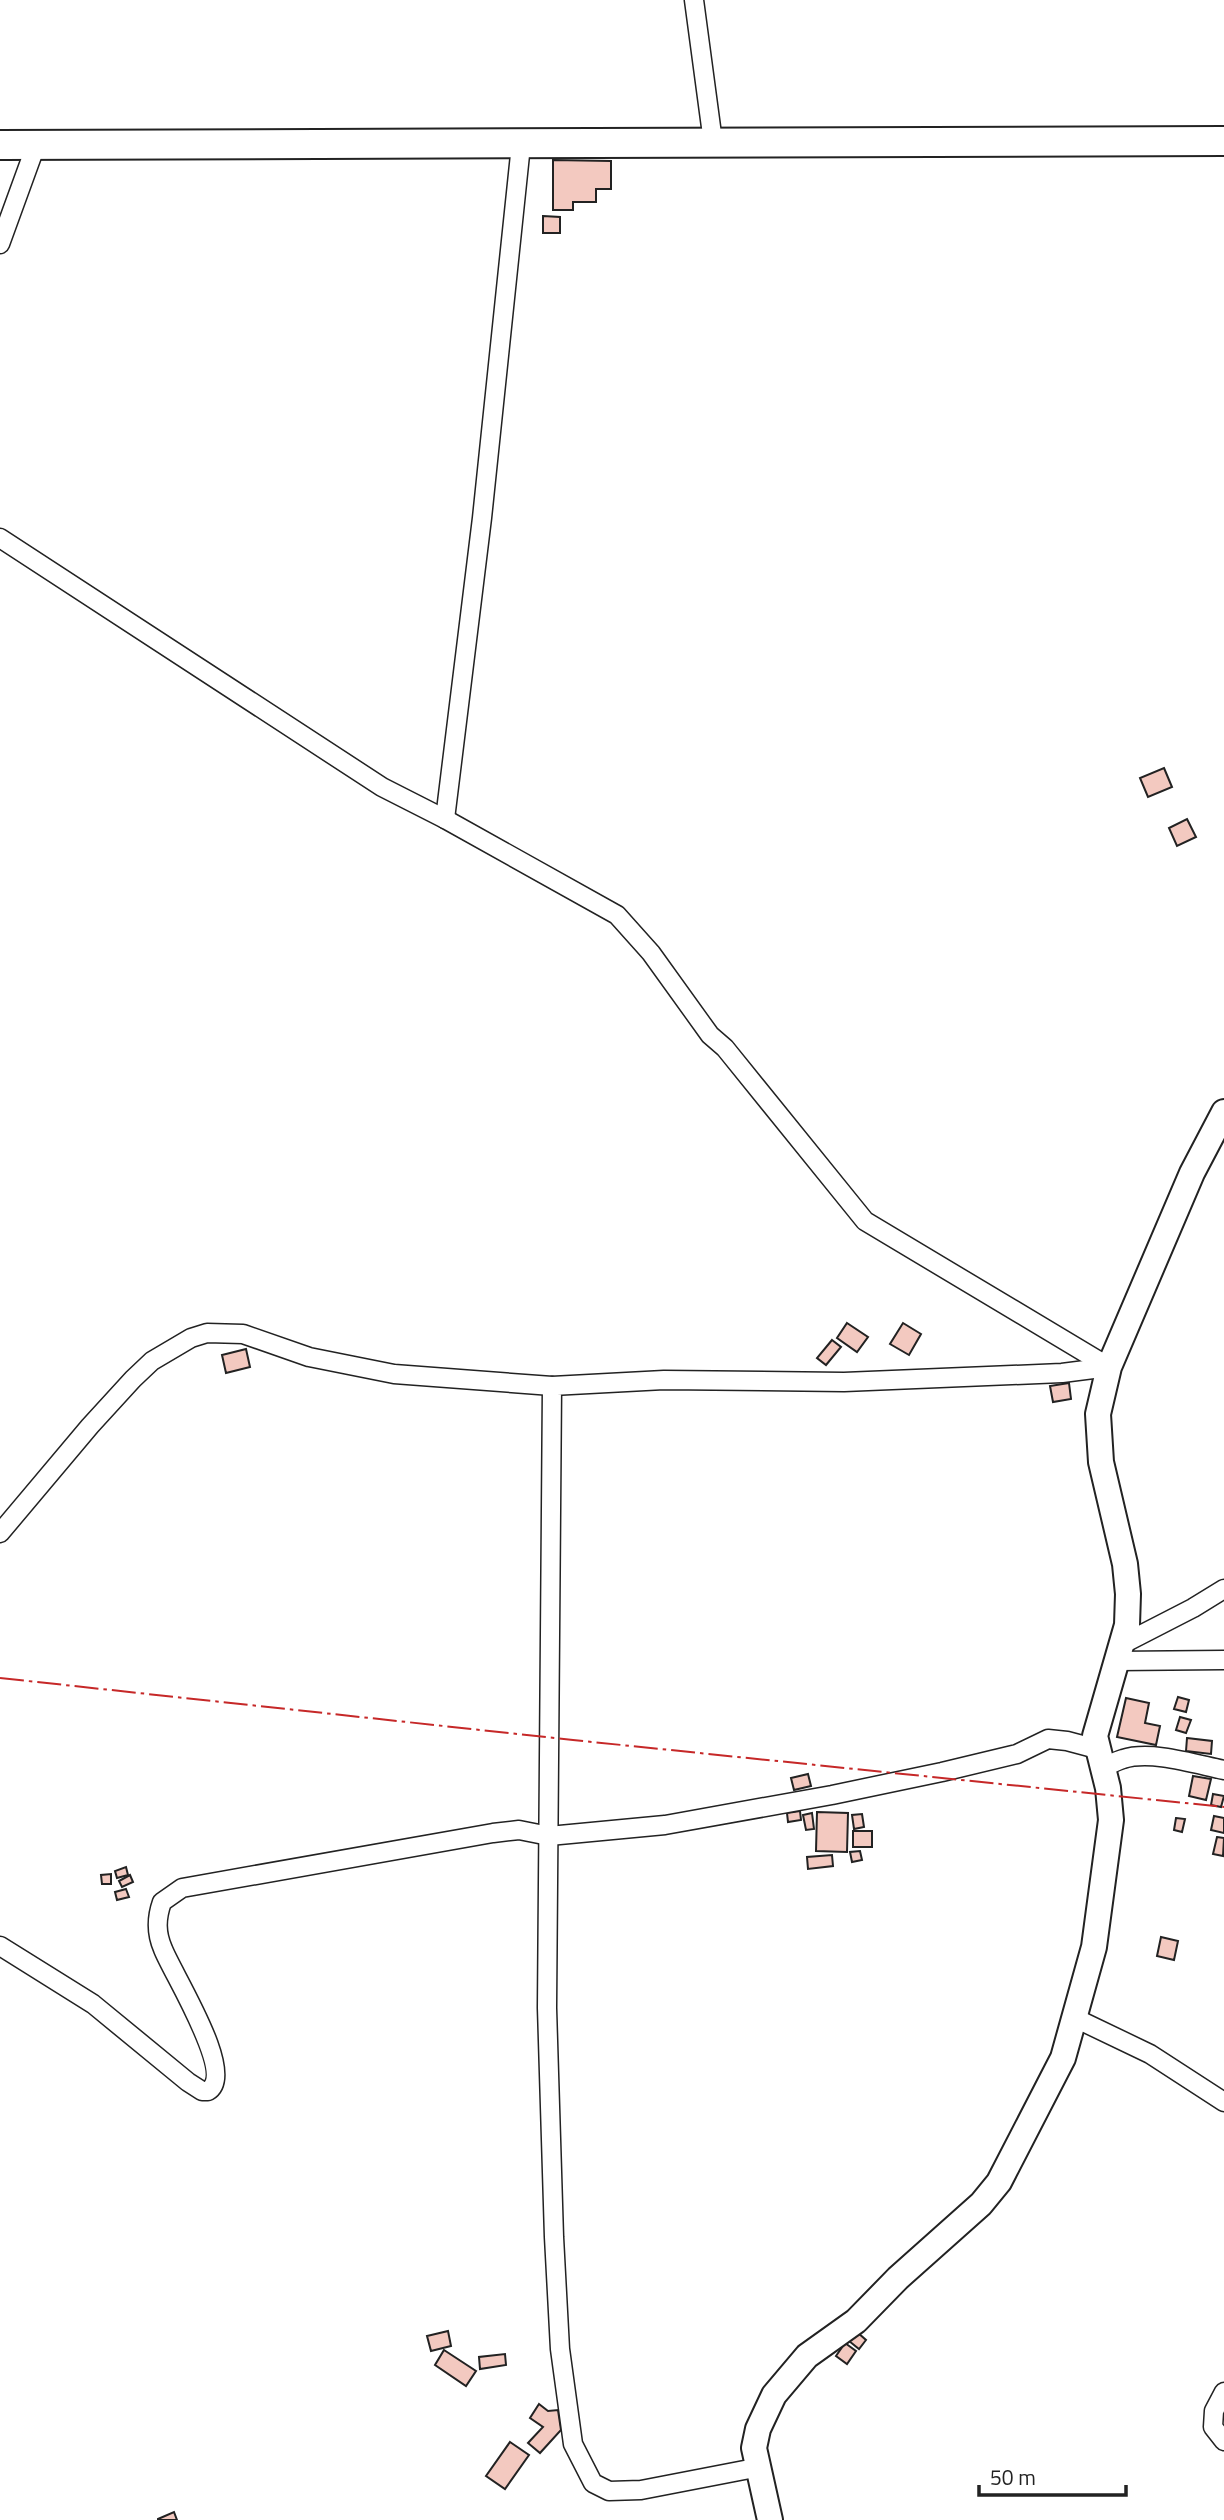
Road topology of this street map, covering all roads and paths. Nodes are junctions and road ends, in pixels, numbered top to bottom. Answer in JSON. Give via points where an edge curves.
{"nodes":[{"id":1,"x":694,"y":0,"type":"edge"},
{"id":2,"x":1224,"y":141,"type":"edge"},
{"id":3,"x":713,"y":142,"type":"junction"},
{"id":4,"x":0,"y":145,"type":"edge"},
{"id":5,"x":36,"y":145,"type":"junction"},
{"id":6,"x":521,"y":145,"type":"junction"},
{"id":7,"x":0,"y":244,"type":"edge"},
{"id":8,"x":0,"y":538,"type":"edge"},
{"id":9,"x":445,"y":819,"type":"junction"},
{"id":10,"x":1224,"y":1112,"type":"edge"},
{"id":11,"x":1109,"y":1367,"type":"junction"},
{"id":12,"x":552,"y":1386,"type":"junction"},
{"id":13,"x":0,"y":1533,"type":"edge"},
{"id":14,"x":1224,"y":1589,"type":"edge"},
{"id":15,"x":1119,"y":1653,"type":"junction"},
{"id":16,"x":1224,"y":1660,"type":"edge"},
{"id":17,"x":1099,"y":1758,"type":"junction"},
{"id":18,"x":1224,"y":1769,"type":"edge"},
{"id":19,"x":549,"y":1836,"type":"junction"},
{"id":20,"x":0,"y":1946,"type":"edge"},
{"id":21,"x":1075,"y":2018,"type":"junction"},
{"id":22,"x":1224,"y":2102,"type":"edge"},
{"id":23,"x":1224,"y":2392,"type":"edge"},
{"id":24,"x":1224,"y":2441,"type":"edge"},
{"id":25,"x":760,"y":2467,"type":"junction"},
{"id":26,"x":770,"y":2520,"type":"edge"}],
"edges":[{"from":1,"to":3,"type":"street"},
{"from":2,"to":3,"type":"main road"},
{"from":3,"to":6,"type":"main road"},
{"from":4,"to":5,"type":"main road"},
{"from":5,"to":6,"type":"main road"},
{"from":5,"to":7,"type":"street"},
{"from":6,"to":9,"type":"street"},
{"from":8,"to":9,"type":"street","via":[[382,787]]},
{"from":9,"to":11,"type":"street","via":[[617,915],[865,1221]]},
{"from":10,"to":11,"type":"street","via":[[1192,1173]]},
{"from":11,"to":12,"type":"street","via":[[844,1382],[664,1380]]},
{"from":11,"to":15,"type":"street","via":[[1098,1434],[1127,1584],[1127,1625]]},
{"from":12,"to":13,"type":"street","via":[[394,1374],[309,1357],[243,1334],[207,1333],[152,1362],[133,1379]]},
{"from":12,"to":19,"type":"street"},
{"from":14,"to":15,"type":"street"},
{"from":15,"to":16,"type":"street"},
{"from":15,"to":17,"type":"street","via":[[1095,1736]]},
{"from":17,"to":18,"type":"street","via":[[1175,1759]]},
{"from":17,"to":19,"type":"street","via":[[1067,1741],[1048,1739],[1017,1754],[845,1793],[665,1825]]},
{"from":17,"to":21,"type":"street","via":[[1111,1820],[1094,1947]]},
{"from":19,"to":20,"type":"street","via":[[519,1830],[458,1839],[202,1884],[171,1894],[162,1902],[156,1925],[162,1948],[211,2051],[217,2076],[208,2091],[188,2082],[93,2004]]},
{"from":19,"to":25,"type":"street","via":[[547,2008],[554,2237],[573,2444],[593,2483],[609,2491],[641,2490]]},
{"from":21,"to":22,"type":"street","via":[[1150,2054]]},
{"from":21,"to":25,"type":"street","via":[[1063,2058],[999,2182],[856,2321],[807,2356],[774,2395],[754,2448]]},
{"from":23,"to":24,"type":"street","via":[[1214,2411],[1213,2427]]},
{"from":25,"to":26,"type":"street"}]}
